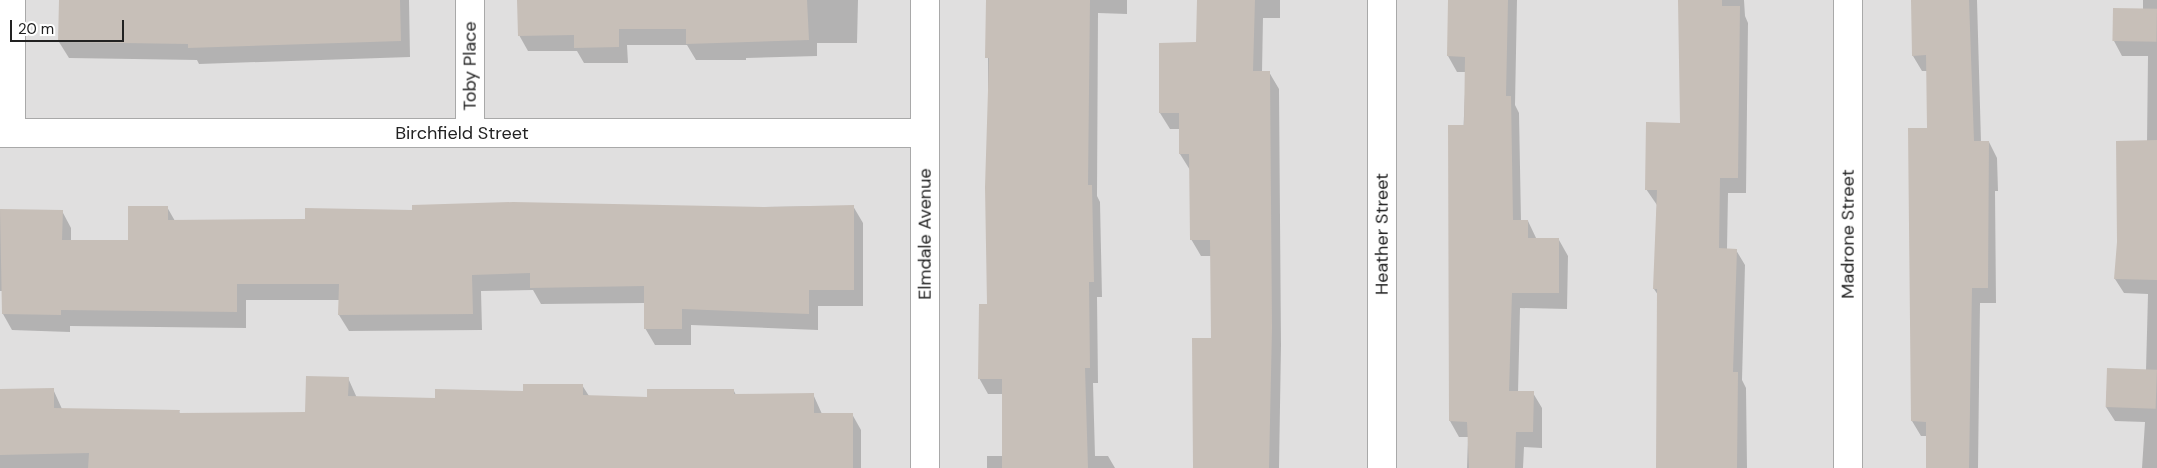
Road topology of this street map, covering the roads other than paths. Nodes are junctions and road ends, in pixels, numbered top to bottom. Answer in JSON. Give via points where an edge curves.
{"nodes":[{"id":1,"x":11,"y":0,"type":"edge"},
{"id":2,"x":470,"y":0,"type":"edge"},
{"id":3,"x":925,"y":0,"type":"edge"},
{"id":4,"x":1382,"y":0,"type":"edge"},
{"id":5,"x":1848,"y":0,"type":"edge"},
{"id":6,"x":6,"y":133,"type":"edge"},
{"id":7,"x":470,"y":133,"type":"junction"},
{"id":8,"x":925,"y":133,"type":"junction"},
{"id":9,"x":925,"y":468,"type":"edge"},
{"id":10,"x":1382,"y":468,"type":"edge"},
{"id":11,"x":1848,"y":468,"type":"edge"}],
"edges":[{"from":1,"to":6,"type":"street"},
{"from":2,"to":7,"type":"street","name":"Toby Place"},
{"from":3,"to":8,"type":"street","name":"Elmdale Avenue"},
{"from":4,"to":10,"type":"street","name":"Heather Street"},
{"from":5,"to":11,"type":"street","name":"Madrone Street"},
{"from":6,"to":7,"type":"street","name":"Birchfield Street"},
{"from":7,"to":8,"type":"street","name":"Birchfield Street"},
{"from":8,"to":9,"type":"street","name":"Elmdale Avenue"}]}
